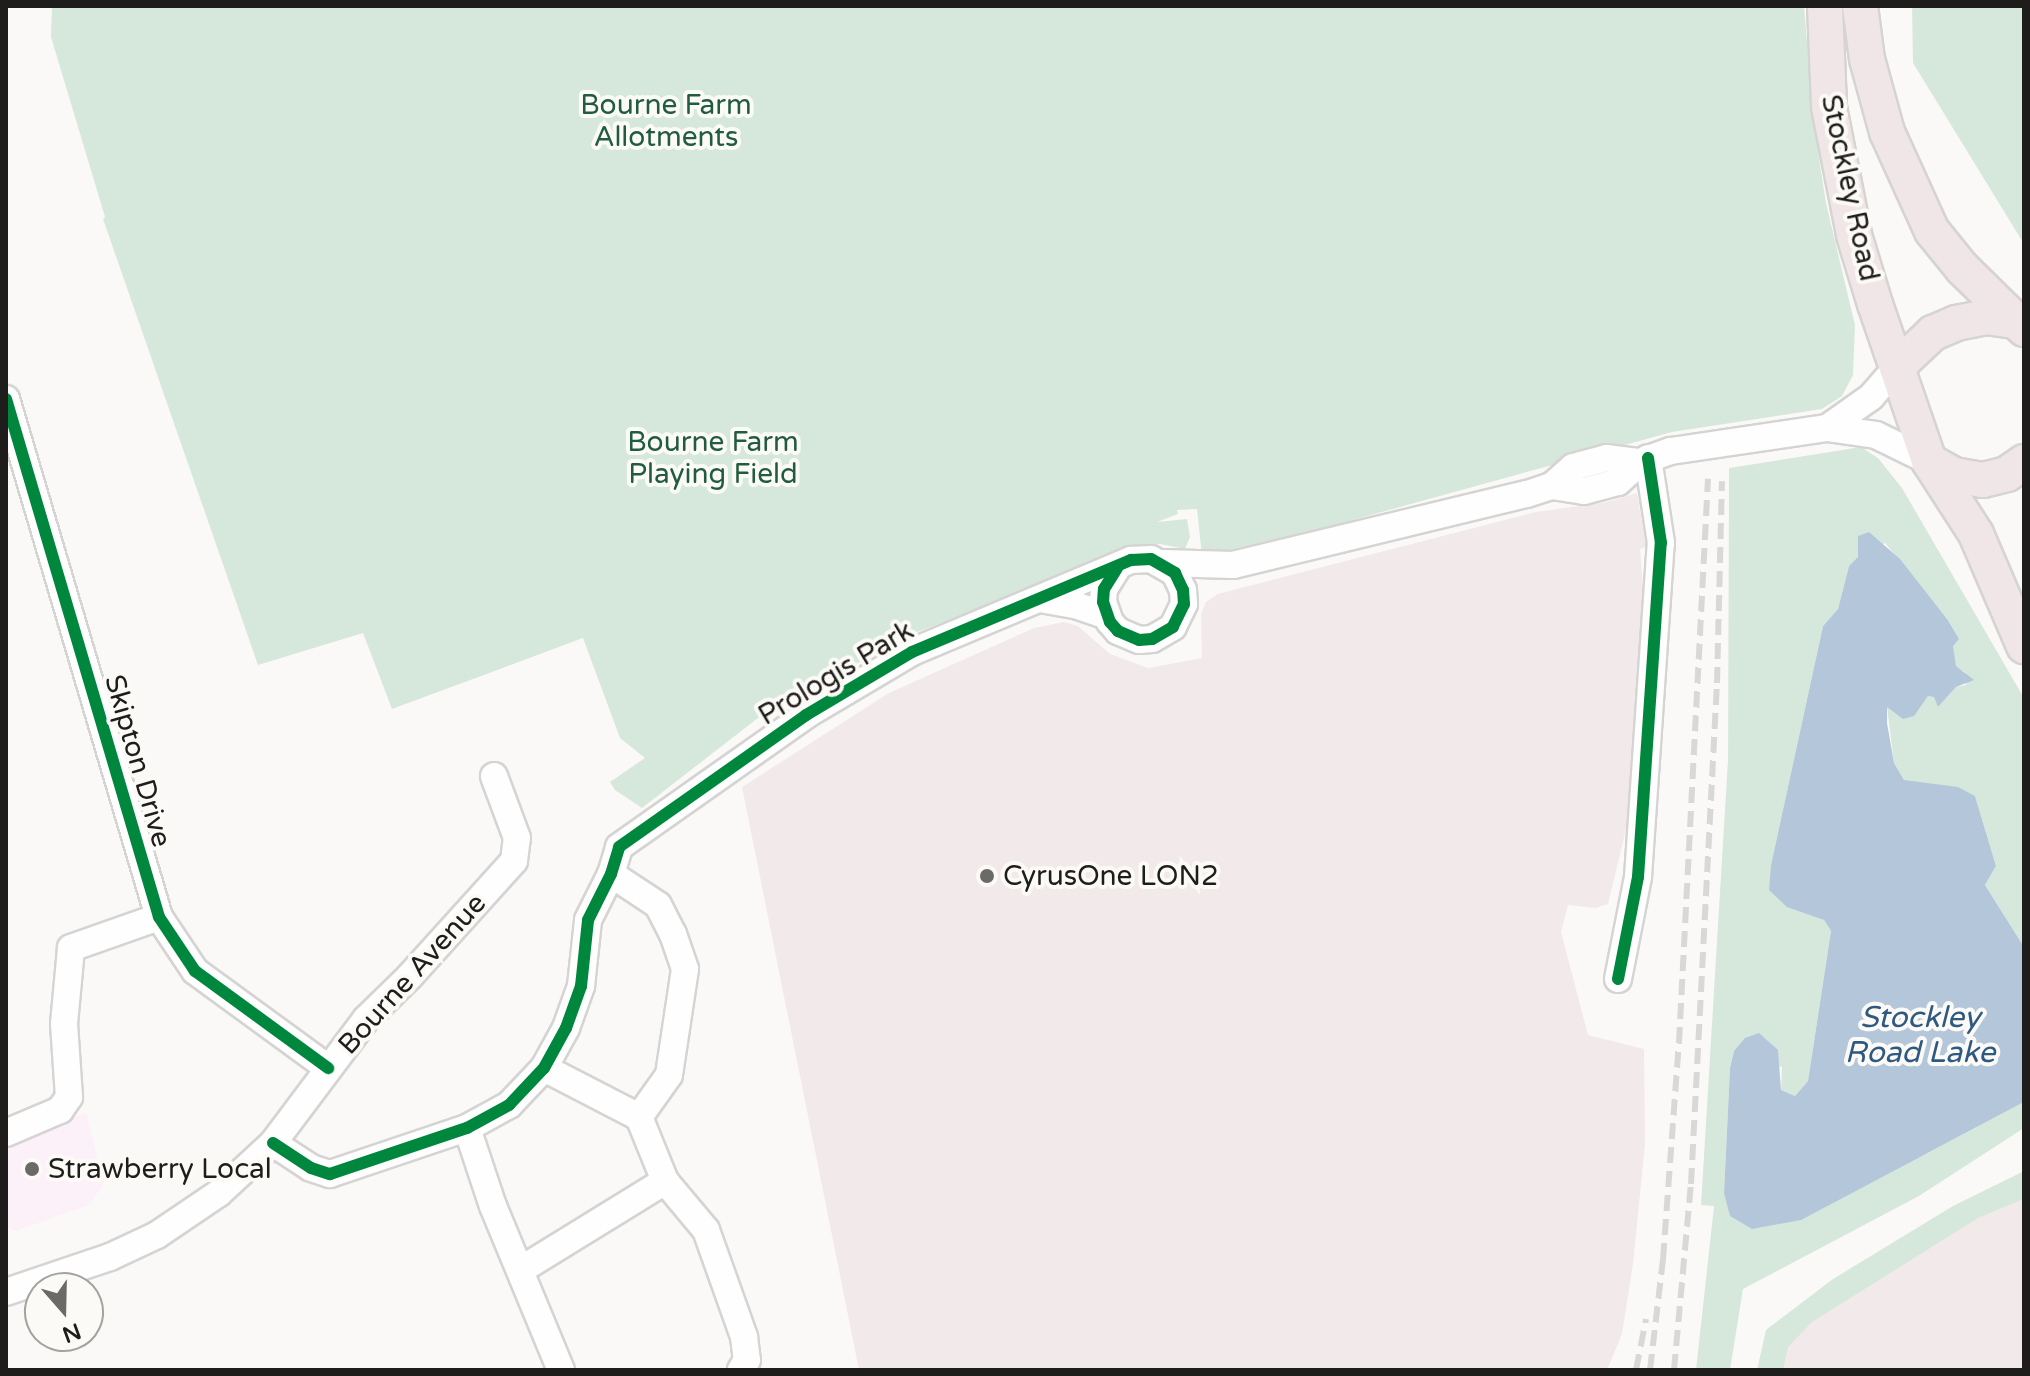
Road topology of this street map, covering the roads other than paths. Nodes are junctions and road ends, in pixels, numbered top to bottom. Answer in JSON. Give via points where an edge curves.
{"nodes":[{"id":1,"x":1825,"y":6,"type":"edge"},
{"id":2,"x":1860,"y":6,"type":"edge"},
{"id":3,"x":2019,"y":325,"type":"edge"},
{"id":4,"x":1897,"y":367,"type":"junction"},
{"id":5,"x":6,"y":399,"type":"edge"},
{"id":6,"x":1827,"y":428,"type":"junction"},
{"id":7,"x":1644,"y":460,"type":"junction"},
{"id":8,"x":1929,"y":461,"type":"junction"},
{"id":9,"x":2024,"y":462,"type":"edge"},
{"id":10,"x":1163,"y":563,"type":"junction"},
{"id":11,"x":1233,"y":565,"type":"junction"},
{"id":12,"x":1117,"y":568,"type":"junction"},
{"id":13,"x":1183,"y":590,"type":"junction"},
{"id":14,"x":1040,"y":599,"type":"junction"},
{"id":15,"x":1107,"y":616,"type":"junction"},
{"id":16,"x":2024,"y":646,"type":"edge"},
{"id":17,"x":494,"y":776,"type":"dead end"},
{"id":18,"x":611,"y":874,"type":"junction"},
{"id":19,"x":159,"y":917,"type":"junction"},
{"id":20,"x":1618,"y":979,"type":"dead end"},
{"id":21,"x":328,"y":1068,"type":"junction"},
{"id":22,"x":538,"y":1075,"type":"junction"},
{"id":23,"x":639,"y":1117,"type":"junction"},
{"id":24,"x":467,"y":1128,"type":"junction"},
{"id":25,"x":6,"y":1133,"type":"edge"},
{"id":26,"x":273,"y":1143,"type":"junction"},
{"id":27,"x":665,"y":1181,"type":"junction"},
{"id":28,"x":522,"y":1269,"type":"junction"},
{"id":29,"x":6,"y":1292,"type":"edge"},
{"id":30,"x":561,"y":1370,"type":"edge"},
{"id":31,"x":741,"y":1370,"type":"edge"}],
"edges":[{"from":1,"to":4,"type":"main road","name":"Stockley Road","via":[[1829,107],[1854,235]]},
{"from":2,"to":3,"type":"main road","name":"Stockley Road","via":[[1867,59],[1887,132],[1932,231]]},
{"from":3,"to":4,"type":"main road","name":"Stockley Road","via":[[1986,317],[1956,323],[1933,333]]},
{"from":4,"to":6,"type":"street","via":[[1871,397]]},
{"from":4,"to":8,"type":"main road","name":"Stockley Road"},
{"from":5,"to":19,"type":"street","name":"Skipton Drive"},
{"from":6,"to":7,"type":"street"},
{"from":6,"to":8,"type":"street","via":[[1876,435]]},
{"from":7,"to":11,"type":"street","via":[[1618,482],[1584,491],[1552,486]]},
{"from":7,"to":20,"type":"street","via":[[1661,543],[1638,877]]},
{"from":8,"to":9,"type":"main road","via":[[1954,475],[1983,480],[2007,474]]},
{"from":8,"to":16,"type":"main road","name":"Stockley Road","via":[[1976,534]]},
{"from":10,"to":11,"type":"street"},
{"from":10,"to":12,"type":"street","via":[[1139,558]]},
{"from":10,"to":13,"type":"street"},
{"from":11,"to":13,"type":"street"},
{"from":12,"to":14,"type":"street","name":"Prologis Park"},
{"from":12,"to":15,"type":"street","via":[[1104,589]]},
{"from":13,"to":15,"type":"street","via":[[1181,616],[1152,639],[1129,637]]},
{"from":14,"to":15,"type":"street"},
{"from":14,"to":18,"type":"street","name":"Prologis Park","via":[[912,652],[806,715],[619,847]]},
{"from":17,"to":21,"type":"street","name":"Bourne Avenue","via":[[517,838],[514,861],[366,1019]]},
{"from":18,"to":22,"type":"street","name":"Prologis Park","via":[[588,920],[581,986],[571,1014]]},
{"from":18,"to":23,"type":"street","via":[[658,905],[685,969],[669,1075]]},
{"from":19,"to":21,"type":"street","name":"Skipton Drive","via":[[195,971]]},
{"from":19,"to":25,"type":"street","via":[[71,948],[64,1024],[69,1097],[60,1110]]},
{"from":21,"to":26,"type":"street","name":"Bourne Avenue"},
{"from":22,"to":23,"type":"street"},
{"from":22,"to":24,"type":"street","via":[[509,1105]]},
{"from":23,"to":27,"type":"street"},
{"from":24,"to":26,"type":"street","via":[[330,1174]]},
{"from":24,"to":28,"type":"street","via":[[493,1206]]},
{"from":26,"to":29,"type":"street","name":"Bourne Avenue","via":[[219,1193],[157,1235]]},
{"from":27,"to":28,"type":"street"},
{"from":27,"to":31,"type":"street","via":[[706,1230],[744,1337],[747,1360]]},
{"from":28,"to":30,"type":"street"}]}
